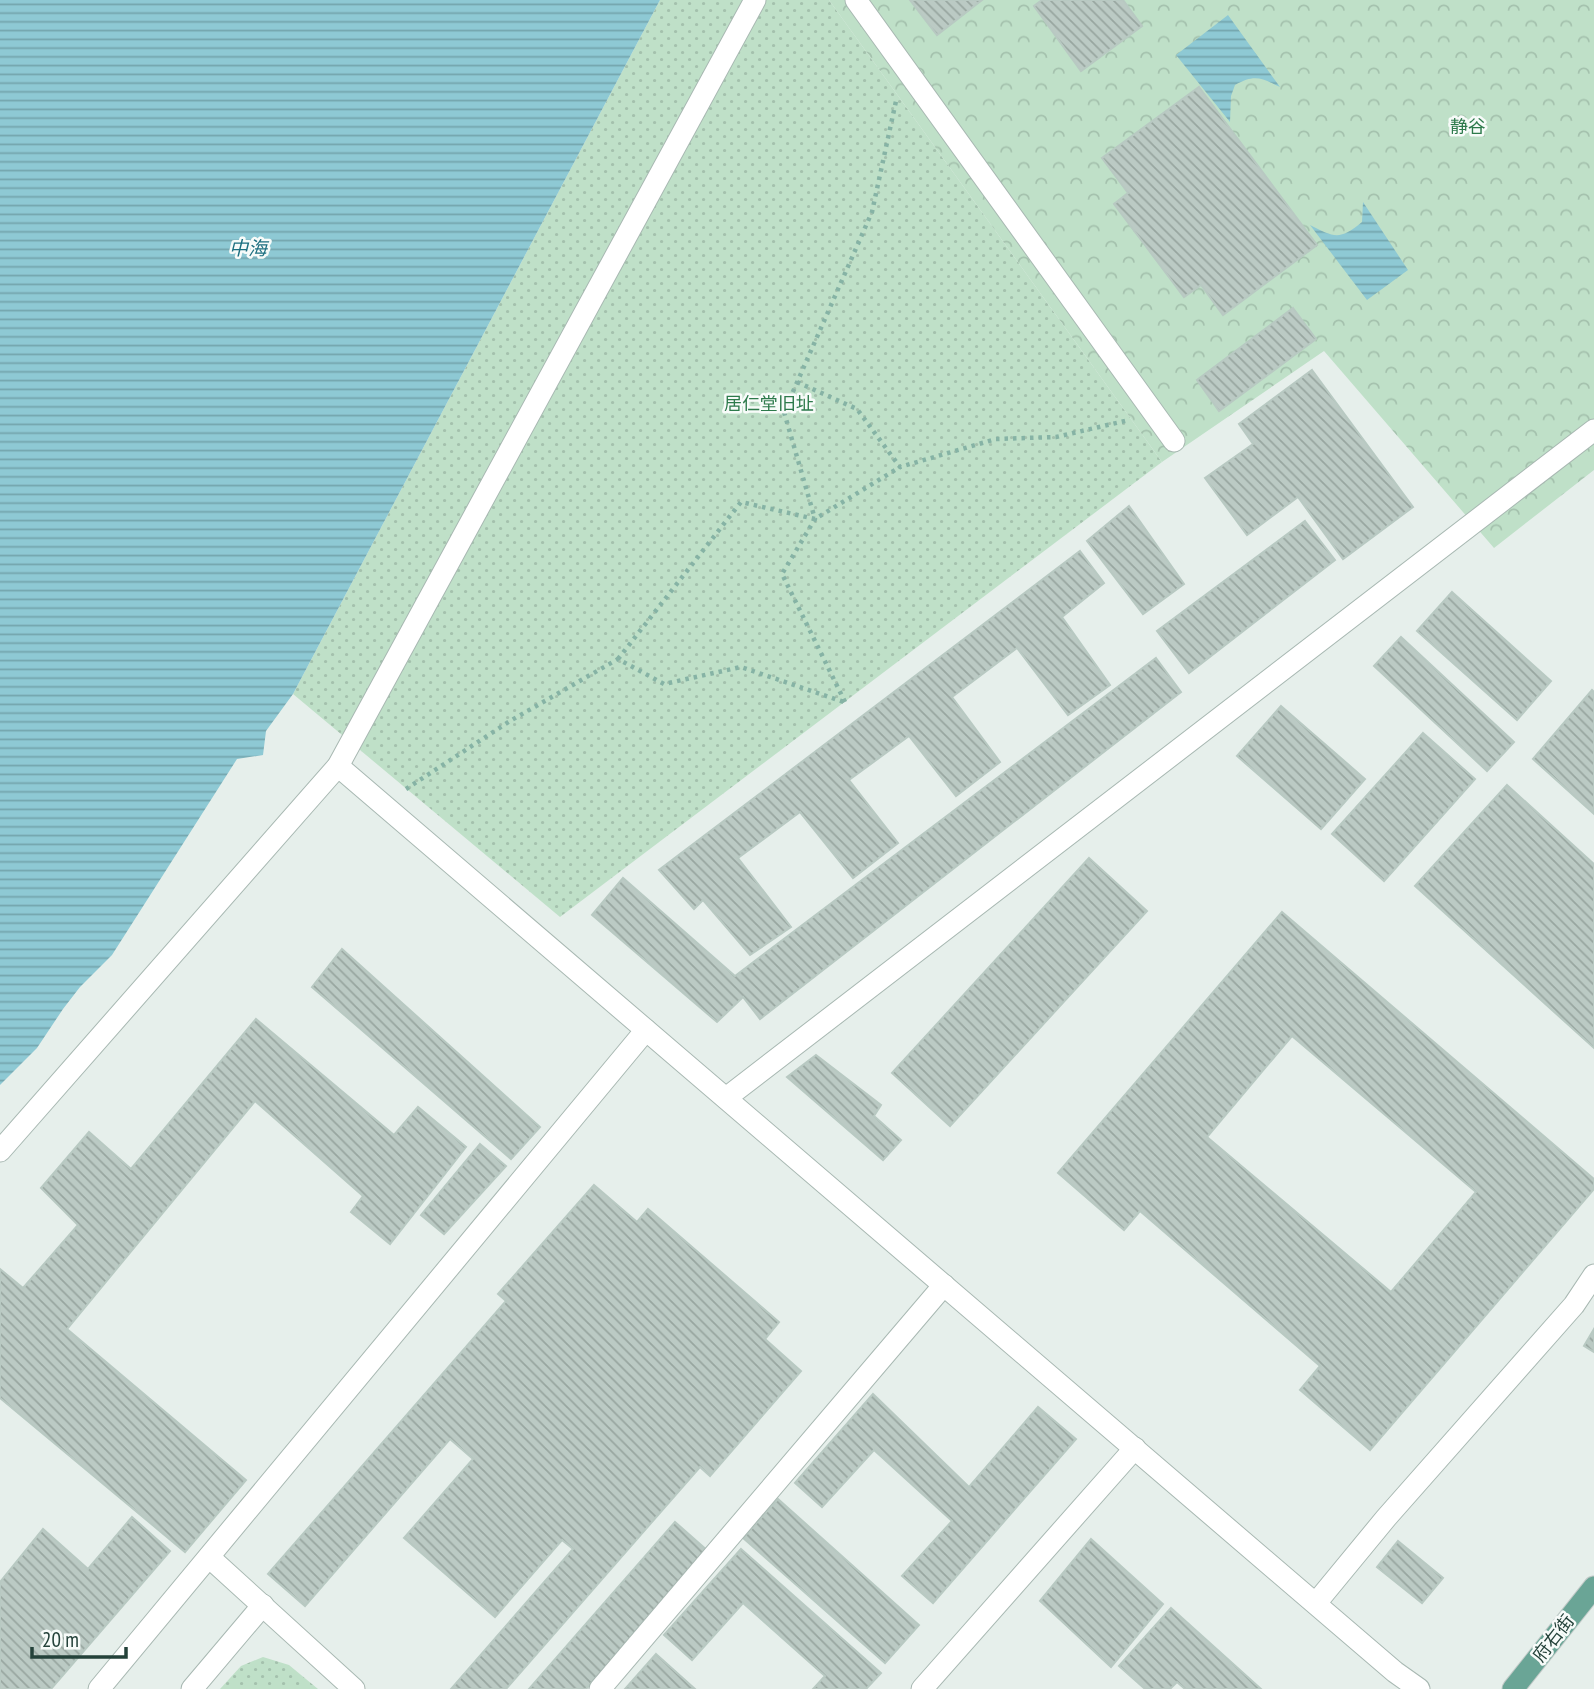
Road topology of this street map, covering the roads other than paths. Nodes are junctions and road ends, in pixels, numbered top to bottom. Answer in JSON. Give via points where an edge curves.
{"nodes":[{"id":1,"x":755,"y":0,"type":"edge"},
{"id":2,"x":856,"y":0,"type":"edge"},
{"id":3,"x":1594,"y":430,"type":"edge"},
{"id":4,"x":1174,"y":442,"type":"dead end"},
{"id":5,"x":338,"y":766,"type":"junction"},
{"id":6,"x":646,"y":1030,"type":"junction"},
{"id":7,"x":726,"y":1098,"type":"junction"},
{"id":8,"x":0,"y":1151,"type":"edge"},
{"id":9,"x":1594,"y":1275,"type":"edge"},
{"id":10,"x":944,"y":1285,"type":"junction"},
{"id":11,"x":1135,"y":1448,"type":"junction"},
{"id":12,"x":209,"y":1557,"type":"junction"},
{"id":13,"x":1594,"y":1587,"type":"edge"},
{"id":14,"x":1316,"y":1603,"type":"junction"},
{"id":15,"x":262,"y":1605,"type":"junction"},
{"id":16,"x":99,"y":1689,"type":"edge"},
{"id":17,"x":192,"y":1689,"type":"edge"},
{"id":18,"x":354,"y":1689,"type":"edge"},
{"id":19,"x":600,"y":1689,"type":"edge"},
{"id":20,"x":922,"y":1689,"type":"edge"},
{"id":21,"x":1419,"y":1689,"type":"edge"},
{"id":22,"x":1513,"y":1689,"type":"edge"}],
"edges":[{"from":1,"to":5,"type":"lane"},
{"from":2,"to":4,"type":"lane"},
{"from":3,"to":7,"type":"lane"},
{"from":5,"to":6,"type":"lane"},
{"from":5,"to":8,"type":"lane"},
{"from":6,"to":7,"type":"lane"},
{"from":6,"to":12,"type":"lane"},
{"from":7,"to":10,"type":"lane"},
{"from":9,"to":14,"type":"lane","via":[[1574,1305]]},
{"from":10,"to":11,"type":"lane"},
{"from":10,"to":19,"type":"lane"},
{"from":11,"to":14,"type":"lane"},
{"from":11,"to":20,"type":"lane"},
{"from":12,"to":15,"type":"lane"},
{"from":12,"to":16,"type":"lane"},
{"from":13,"to":22,"type":"main road","name":"府右街"},
{"from":14,"to":21,"type":"lane"},
{"from":15,"to":17,"type":"lane"},
{"from":15,"to":18,"type":"lane"}]}
